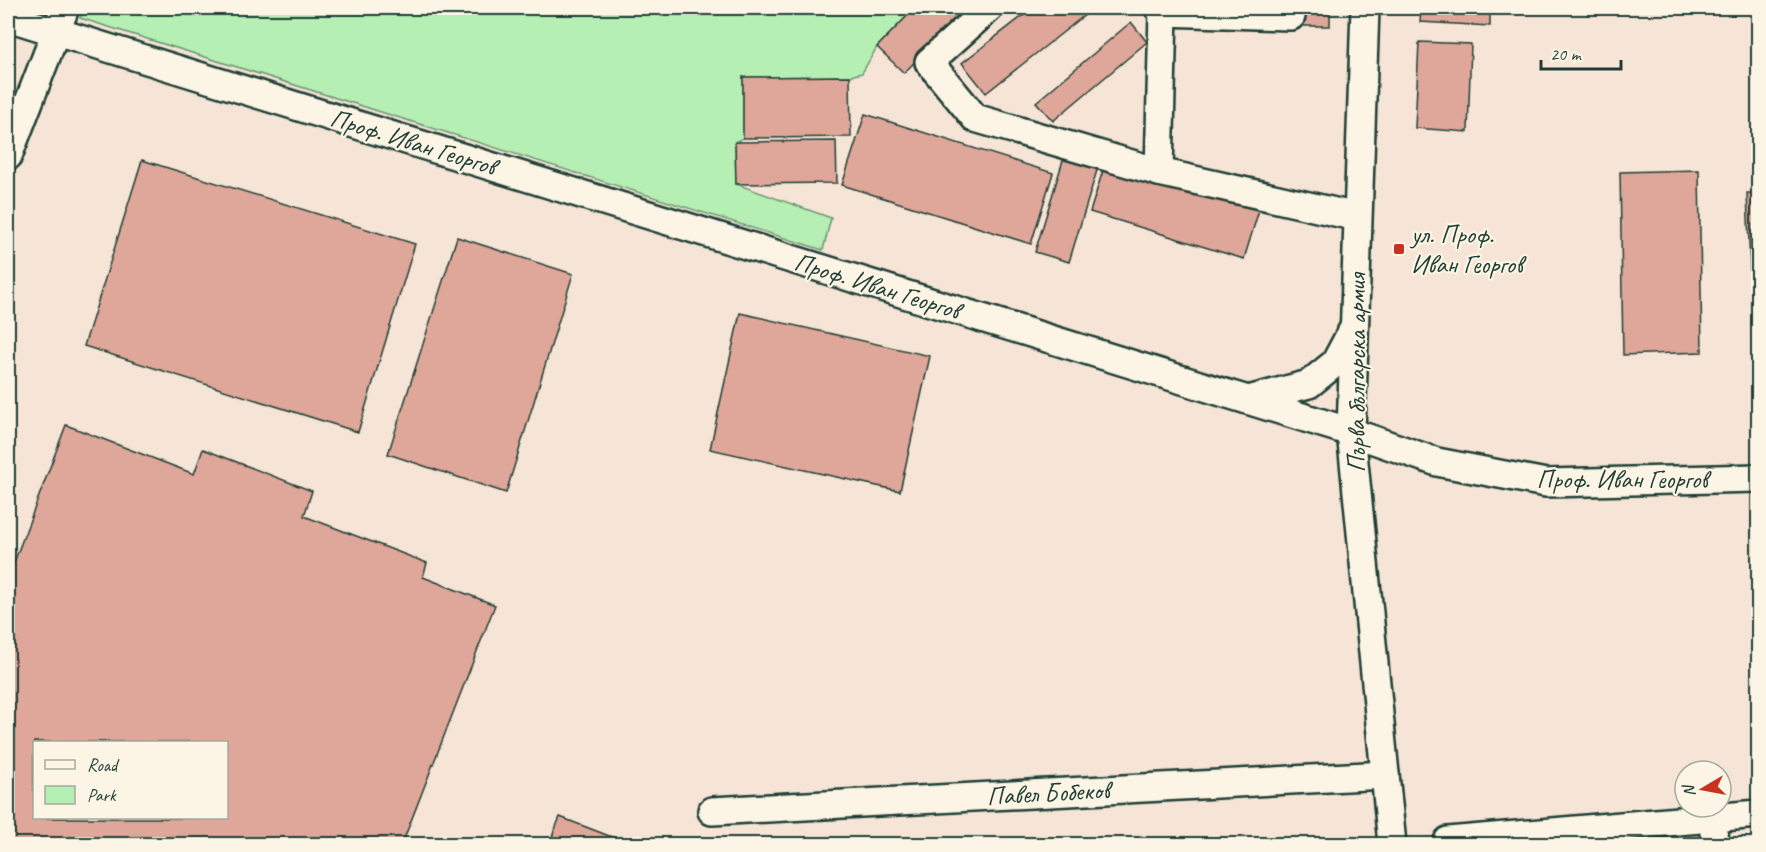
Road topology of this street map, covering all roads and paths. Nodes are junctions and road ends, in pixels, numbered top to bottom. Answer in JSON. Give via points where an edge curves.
{"nodes":[{"id":1,"x":989,"y":8,"type":"edge"},
{"id":2,"x":1292,"y":8,"type":"edge"},
{"id":3,"x":1365,"y":8,"type":"edge"},
{"id":4,"x":1161,"y":10,"type":"edge"},
{"id":5,"x":8,"y":17,"type":"edge"},
{"id":6,"x":60,"y":19,"type":"edge"},
{"id":7,"x":8,"y":156,"type":"edge"},
{"id":8,"x":1159,"y":172,"type":"junction"},
{"id":9,"x":1357,"y":217,"type":"junction"},
{"id":10,"x":1354,"y":327,"type":"junction"},
{"id":11,"x":1248,"y":400,"type":"junction"},
{"id":12,"x":1351,"y":432,"type":"junction"},
{"id":13,"x":1758,"y":478,"type":"edge"},
{"id":14,"x":1385,"y":775,"type":"junction"},
{"id":15,"x":712,"y":811,"type":"dead end"},
{"id":16,"x":1733,"y":813,"type":"edge"},
{"id":17,"x":1758,"y":814,"type":"edge"},
{"id":18,"x":1690,"y":819,"type":"edge"},
{"id":19,"x":1713,"y":819,"type":"edge"},
{"id":20,"x":1645,"y":833,"type":"edge"},
{"id":21,"x":1448,"y":841,"type":"dead end"},
{"id":22,"x":1392,"y":844,"type":"edge"},
{"id":23,"x":1715,"y":844,"type":"edge"}],
"edges":[{"from":1,"to":8,"type":"street","via":[[929,62],[975,118]]},
{"from":2,"to":4,"type":"street","via":[[1291,16]]},
{"from":3,"to":9,"type":"street","name":"Първа българска армия"},
{"from":4,"to":8,"type":"street"},
{"from":5,"to":6,"type":"street","name":"Проф. Иван Георгов"},
{"from":6,"to":7,"type":"street"},
{"from":6,"to":11,"type":"street","name":"Проф. Иван Георгов"},
{"from":8,"to":9,"type":"street"},
{"from":9,"to":10,"type":"street","name":"Първа българска армия"},
{"from":10,"to":11,"type":"street","via":[[1335,363],[1309,384]]},
{"from":10,"to":12,"type":"street","name":"Първа българска армия"},
{"from":11,"to":12,"type":"street","name":"Проф. Иван Георгов"},
{"from":12,"to":13,"type":"street","name":"Проф. Иван Георгов","via":[[1437,462],[1546,483]]},
{"from":12,"to":14,"type":"street","name":"Първа българска армия"},
{"from":14,"to":15,"type":"street","name":"Павел Бобеков"},
{"from":14,"to":22,"type":"street","name":"Първа българска армия"},
{"from":16,"to":17,"type":"street"},
{"from":18,"to":20,"type":"street"},
{"from":19,"to":23,"type":"street"},
{"from":20,"to":21,"type":"street"}]}
